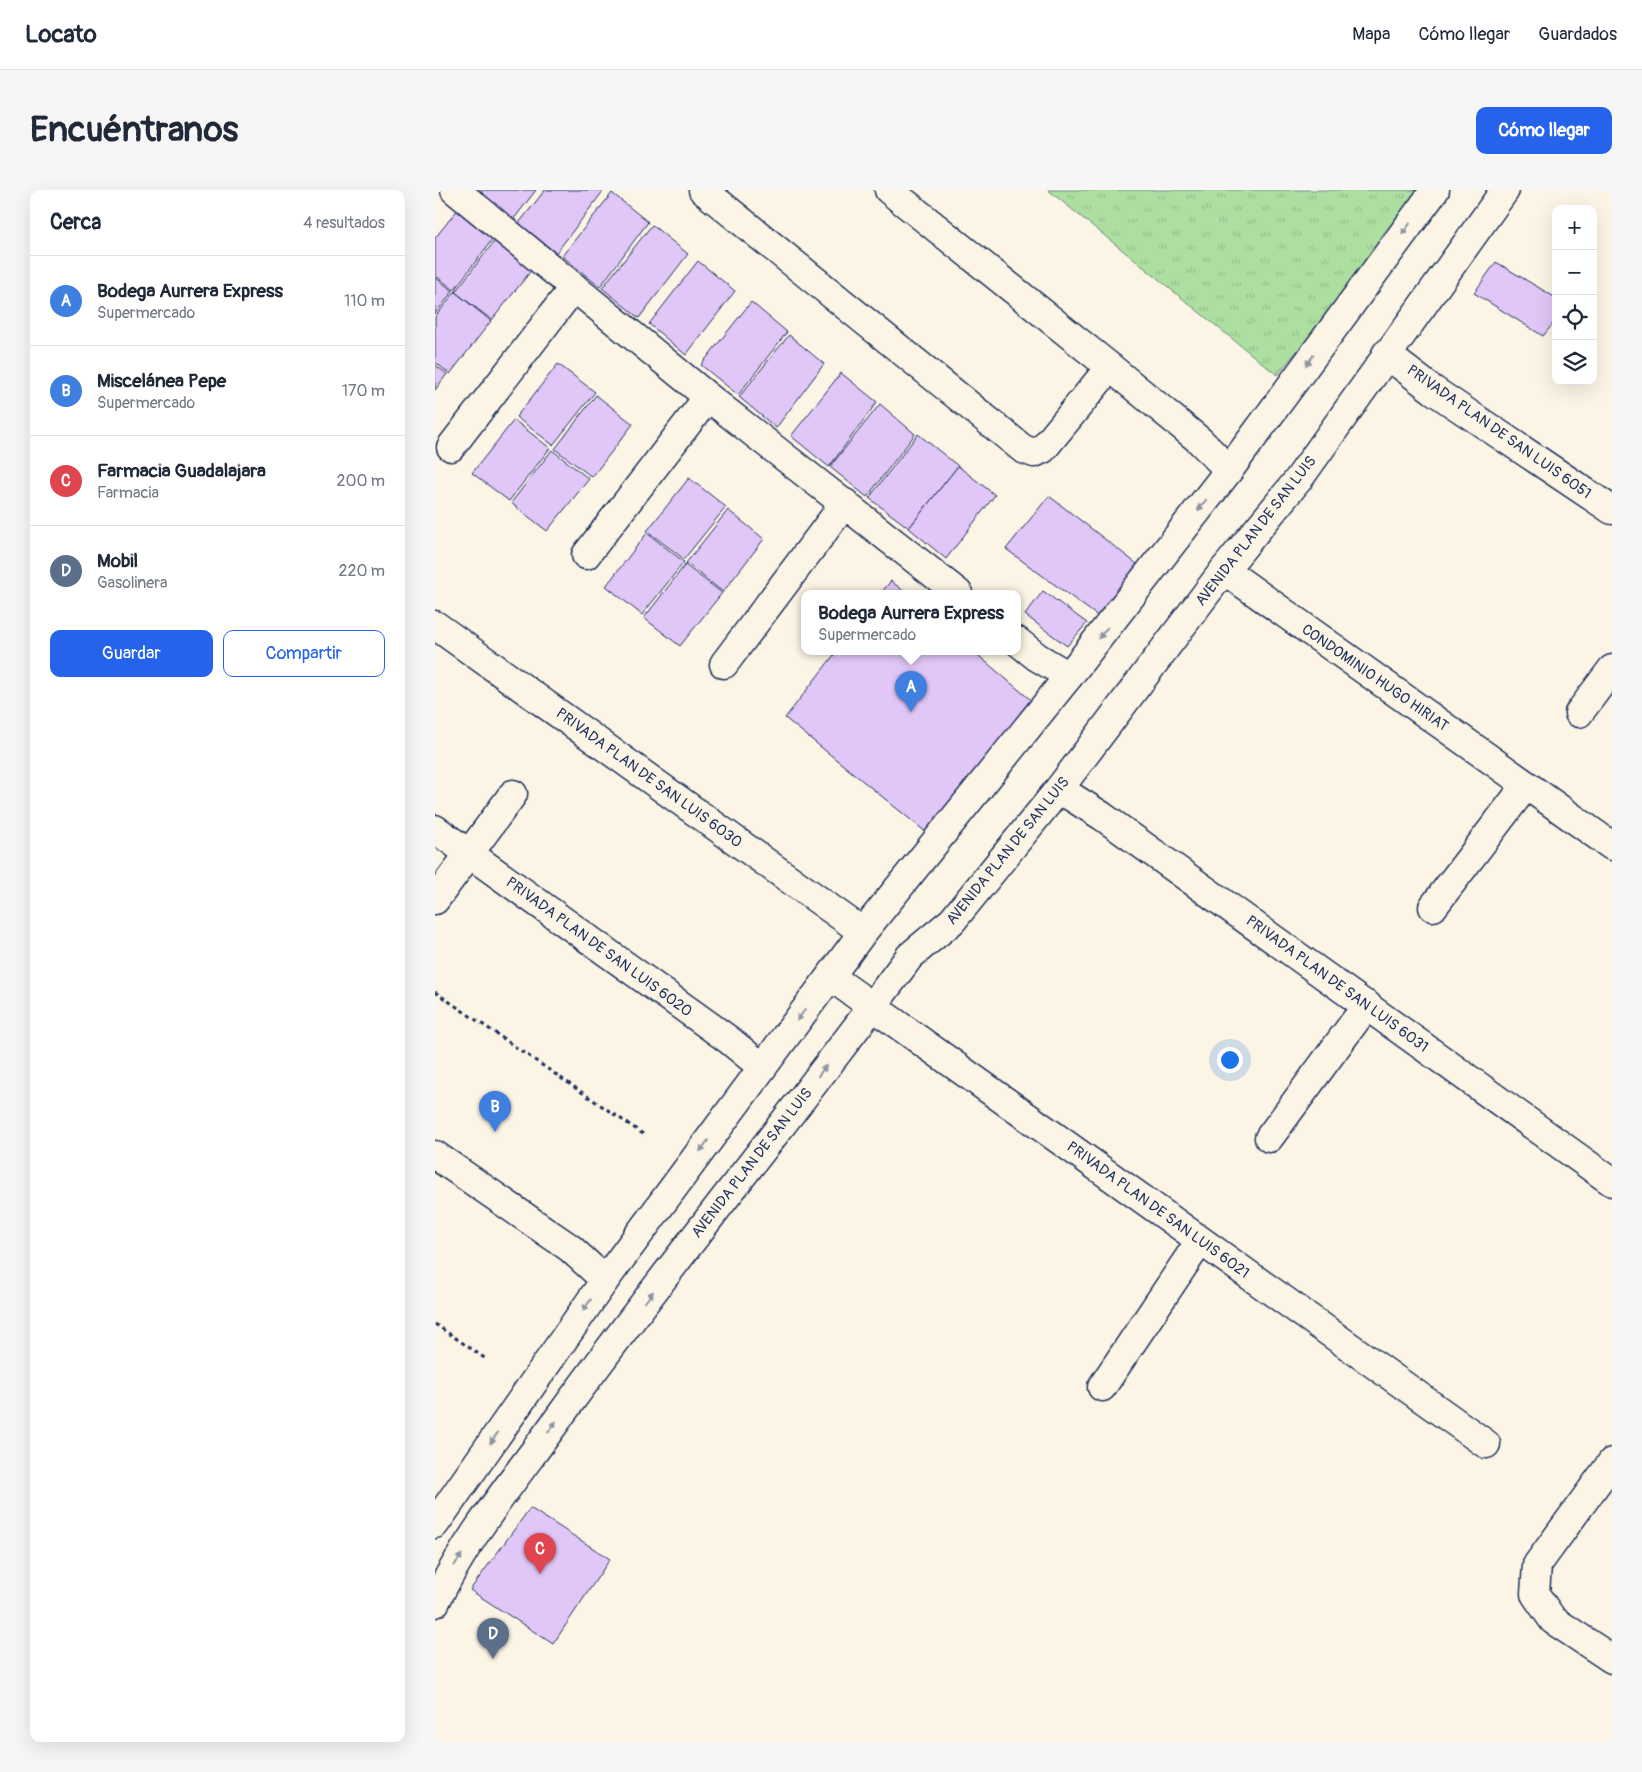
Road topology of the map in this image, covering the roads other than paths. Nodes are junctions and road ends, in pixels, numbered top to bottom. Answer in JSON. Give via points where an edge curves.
{"nodes":[{"id":1,"x":455,"y":190,"type":"edge"},
{"id":2,"x":703,"y":190,"type":"edge"},
{"id":3,"x":889,"y":190,"type":"edge"},
{"id":4,"x":1435,"y":190,"type":"edge"},
{"id":5,"x":1505,"y":190,"type":"edge"},
{"id":6,"x":574,"y":287,"type":"junction"},
{"id":7,"x":1387,"y":354,"type":"junction"},
{"id":8,"x":1110,"y":367,"type":"junction"},
{"id":9,"x":707,"y":397,"type":"junction"},
{"id":10,"x":451,"y":447,"type":"dead end"},
{"id":11,"x":1229,"y":470,"type":"junction"},
{"id":12,"x":845,"y":503,"type":"junction"},
{"id":13,"x":1612,"y":510,"type":"edge"},
{"id":14,"x":587,"y":555,"type":"dead end"},
{"id":15,"x":1225,"y":570,"type":"junction"},
{"id":16,"x":954,"y":590,"type":"edge"},
{"id":17,"x":435,"y":625,"type":"edge"},
{"id":18,"x":1021,"y":644,"type":"edge"},
{"id":19,"x":724,"y":664,"type":"dead end"},
{"id":20,"x":1612,"y":669,"type":"edge"},
{"id":21,"x":1069,"y":676,"type":"junction"},
{"id":22,"x":1579,"y":713,"type":"dead end"},
{"id":23,"x":1526,"y":785,"type":"junction"},
{"id":24,"x":1059,"y":789,"type":"junction"},
{"id":25,"x":513,"y":794,"type":"dead end"},
{"id":26,"x":435,"y":829,"type":"edge"},
{"id":27,"x":1612,"y":846,"type":"edge"},
{"id":28,"x":468,"y":853,"type":"junction"},
{"id":29,"x":435,"y":900,"type":"edge"},
{"id":30,"x":1433,"y":907,"type":"dead end"},
{"id":31,"x":863,"y":932,"type":"junction"},
{"id":32,"x":831,"y":977,"type":"junction"},
{"id":33,"x":1367,"y":1005,"type":"junction"},
{"id":34,"x":873,"y":1006,"type":"junction"},
{"id":35,"x":762,"y":1067,"type":"junction"},
{"id":36,"x":1269,"y":1138,"type":"dead end"},
{"id":37,"x":435,"y":1155,"type":"edge"},
{"id":38,"x":1612,"y":1182,"type":"edge"},
{"id":39,"x":1200,"y":1241,"type":"junction"},
{"id":40,"x":605,"y":1280,"type":"junction"},
{"id":41,"x":1102,"y":1387,"type":"dead end"},
{"id":42,"x":1486,"y":1444,"type":"dead end"},
{"id":43,"x":1612,"y":1462,"type":"edge"},
{"id":44,"x":439,"y":1508,"type":"edge"},
{"id":45,"x":435,"y":1603,"type":"edge"},
{"id":46,"x":1612,"y":1660,"type":"edge"}],
"edges":[{"from":1,"to":6,"type":"street"},
{"from":2,"to":8,"type":"street","via":[[1023,449],[1034,454],[1043,449]]},
{"from":3,"to":8,"type":"street"},
{"from":4,"to":11,"type":"street","one_way":true},
{"from":5,"to":7,"type":"street","name":"AVENIDA PLAN DE SAN LUIS"},
{"from":6,"to":9,"type":"street"},
{"from":6,"to":10,"type":"street"},
{"from":7,"to":13,"type":"street","name":"PRIVADA PLAN DE SAN LUIS 6051","via":[[1433,390]]},
{"from":7,"to":15,"type":"street","name":"AVENIDA PLAN DE SAN LUIS","via":[[1298,480]]},
{"from":8,"to":11,"type":"street","via":[[1199,440]]},
{"from":9,"to":12,"type":"street"},
{"from":9,"to":14,"type":"street"},
{"from":11,"to":21,"type":"street","one_way":true},
{"from":12,"to":16,"type":"street"},
{"from":12,"to":19,"type":"street"},
{"from":15,"to":23,"type":"street","name":"CONDOMINIO HUGO HIRIAT"},
{"from":15,"to":24,"type":"street","name":"AVENIDA PLAN DE SAN LUIS"},
{"from":17,"to":31,"type":"street","name":"PRIVADA PLAN DE SAN LUIS 6030"},
{"from":18,"to":21,"type":"street"},
{"from":20,"to":22,"type":"street"},
{"from":21,"to":31,"type":"street"},
{"from":23,"to":27,"type":"street","name":"CONDOMINIO HUGO HIRIAT"},
{"from":23,"to":30,"type":"street"},
{"from":24,"to":33,"type":"street","name":"PRIVADA PLAN DE SAN LUIS 6031","via":[[1102,816]]},
{"from":24,"to":34,"type":"street","name":"AVENIDA PLAN DE SAN LUIS","via":[[952,922],[910,956]]},
{"from":25,"to":28,"type":"street"},
{"from":26,"to":28,"type":"street","name":"PRIVADA PLAN DE SAN LUIS 6020"},
{"from":28,"to":29,"type":"street"},
{"from":28,"to":35,"type":"street","name":"PRIVADA PLAN DE SAN LUIS 6020"},
{"from":31,"to":32,"type":"street"},
{"from":32,"to":34,"type":"street","name":"PRIVADA PLAN DE SAN LUIS 6021"},
{"from":32,"to":35,"type":"street","one_way":true},
{"from":33,"to":36,"type":"street"},
{"from":33,"to":38,"type":"street","name":"PRIVADA PLAN DE SAN LUIS 6031"},
{"from":34,"to":39,"type":"street","name":"PRIVADA PLAN DE SAN LUIS 6021"},
{"from":45,"to":34,"type":"street","name":"AVENIDA PLAN DE SAN LUIS","one_way":true,"via":[[447,1577],[475,1534],[600,1360]]},
{"from":35,"to":40,"type":"street","one_way":true},
{"from":37,"to":40,"type":"street","via":[[570,1248]]},
{"from":39,"to":41,"type":"street"},
{"from":39,"to":42,"type":"street","name":"PRIVADA PLAN DE SAN LUIS 6021"},
{"from":40,"to":44,"type":"street","one_way":true},
{"from":43,"to":46,"type":"street","via":[[1537,1566],[1535,1594],[1553,1620]]}]}
